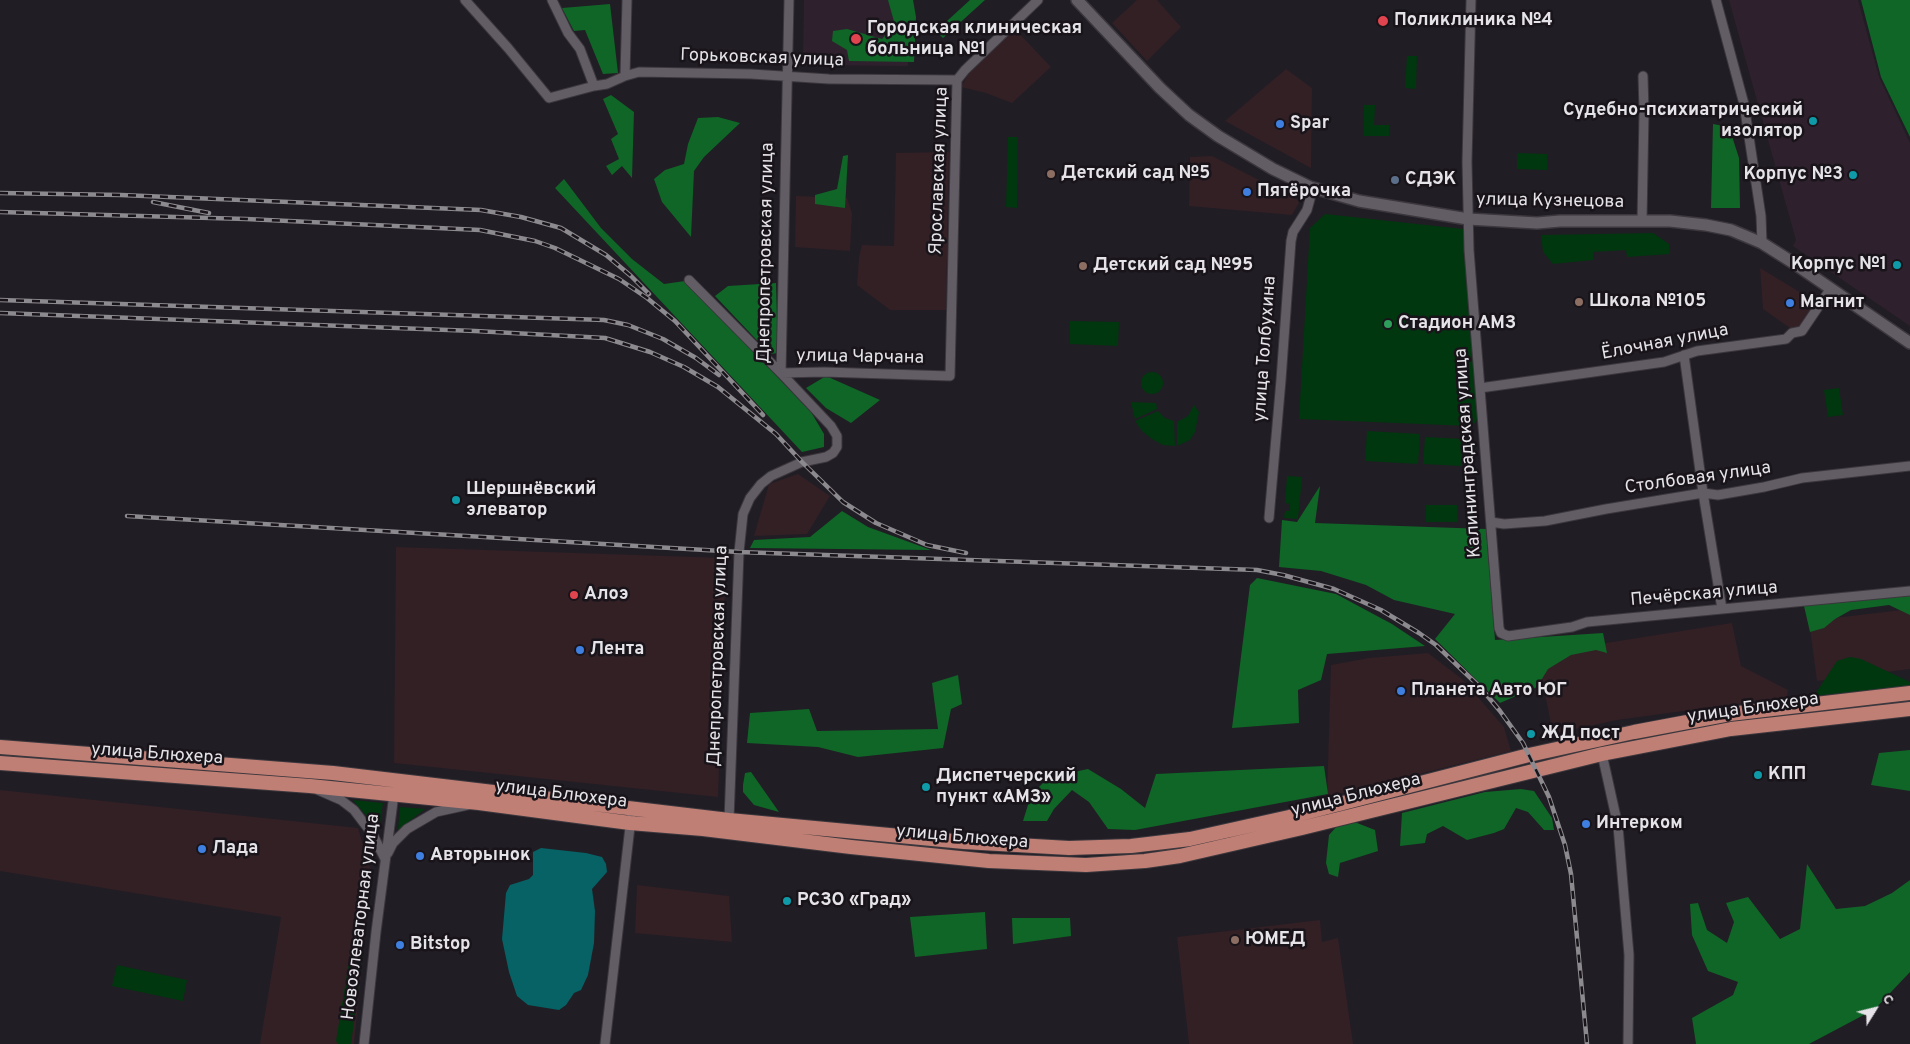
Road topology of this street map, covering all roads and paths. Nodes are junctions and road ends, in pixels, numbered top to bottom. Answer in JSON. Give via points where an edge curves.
{"nodes":[{"id":1,"x":465,"y":0,"type":"edge"},
{"id":2,"x":552,"y":0,"type":"edge"},
{"id":3,"x":627,"y":0,"type":"edge"},
{"id":4,"x":789,"y":0,"type":"edge"},
{"id":5,"x":1038,"y":0,"type":"edge"},
{"id":6,"x":1077,"y":0,"type":"edge"},
{"id":7,"x":1471,"y":0,"type":"edge"},
{"id":8,"x":1716,"y":0,"type":"edge"},
{"id":9,"x":625,"y":76,"type":"junction"},
{"id":10,"x":787,"y":76,"type":"junction"},
{"id":11,"x":1643,"y":76,"type":"dead end"},
{"id":12,"x":957,"y":80,"type":"junction"},
{"id":13,"x":594,"y":86,"type":"junction"},
{"id":14,"x":1313,"y":188,"type":"junction"},
{"id":15,"x":1468,"y":219,"type":"junction"},
{"id":16,"x":1642,"y":221,"type":"junction"},
{"id":17,"x":1762,"y":243,"type":"junction"},
{"id":18,"x":690,"y":280,"type":"dead end"},
{"id":19,"x":1831,"y":288,"type":"junction"},
{"id":20,"x":1910,"y":343,"type":"edge"},
{"id":21,"x":1684,"y":355,"type":"junction"},
{"id":22,"x":781,"y":373,"type":"junction"},
{"id":23,"x":950,"y":376,"type":"joint"},
{"id":24,"x":1480,"y":388,"type":"junction"},
{"id":25,"x":1910,"y":466,"type":"edge"},
{"id":26,"x":1703,"y":493,"type":"junction"},
{"id":27,"x":1269,"y":518,"type":"dead end"},
{"id":28,"x":1491,"y":522,"type":"junction"},
{"id":29,"x":1910,"y":591,"type":"edge"},
{"id":30,"x":1722,"y":610,"type":"junction"},
{"id":31,"x":1501,"y":633,"type":"joint"},
{"id":32,"x":1910,"y":693,"type":"edge"},
{"id":33,"x":1910,"y":709,"type":"edge"},
{"id":34,"x":0,"y":747,"type":"edge"},
{"id":35,"x":1602,"y":754,"type":"junction"},
{"id":36,"x":0,"y":763,"type":"edge"},
{"id":37,"x":310,"y":786,"type":"junction"},
{"id":38,"x":394,"y":794,"type":"junction"},
{"id":39,"x":479,"y":803,"type":"junction"},
{"id":40,"x":632,"y":808,"type":"junction"},
{"id":41,"x":630,"y":823,"type":"junction"},
{"id":42,"x":729,"y":826,"type":"junction"},
{"id":43,"x":385,"y":860,"type":"junction"},
{"id":44,"x":364,"y":1044,"type":"edge"},
{"id":45,"x":605,"y":1044,"type":"edge"},
{"id":46,"x":1628,"y":1044,"type":"edge"}],
"edges":[{"from":1,"to":13,"type":"street","name":"Горьковская улица","via":[[549,98]]},
{"from":2,"to":13,"type":"street","via":[[580,49]]},
{"from":3,"to":9,"type":"street"},
{"from":4,"to":10,"type":"street","name":"Днепропетровская улица"},
{"from":5,"to":12,"type":"street","name":"Ярославская улица"},
{"from":6,"to":14,"type":"street","name":"улица Кузнецова","via":[[1189,115],[1273,169]]},
{"from":7,"to":15,"type":"street","name":"Калининградская улица"},
{"from":8,"to":17,"type":"street","via":[[1744,104]]},
{"from":9,"to":10,"type":"street","name":"Горьковская улица","via":[[648,72]]},
{"from":9,"to":13,"type":"street","name":"Горьковская улица"},
{"from":10,"to":12,"type":"street","name":"Горьковская улица"},
{"from":10,"to":22,"type":"street","name":"Днепропетровская улица"},
{"from":11,"to":16,"type":"street"},
{"from":12,"to":23,"type":"street","name":"Ярославская улица"},
{"from":14,"to":15,"type":"street","name":"улица Кузнецова","via":[[1359,201]]},
{"from":14,"to":27,"type":"street","name":"улица Толбухина","via":[[1308,210],[1290,241]]},
{"from":15,"to":16,"type":"street","name":"улица Кузнецова","via":[[1537,223]]},
{"from":15,"to":24,"type":"street","name":"Калининградская улица"},
{"from":16,"to":17,"type":"street","name":"улица Кузнецова","via":[[1714,226]]},
{"from":17,"to":19,"type":"street","name":"улица Кузнецова"},
{"from":18,"to":22,"type":"street","name":"улица Чарчана"},
{"from":19,"to":20,"type":"street","name":"улица Кузнецова"},
{"from":19,"to":21,"type":"street","name":"Ёлочная улица","via":[[1802,331],[1792,333],[1786,339]]},
{"from":21,"to":24,"type":"street","name":"Ёлочная улица","via":[[1664,362]]},
{"from":21,"to":26,"type":"street"},
{"from":22,"to":23,"type":"street","name":"улица Чарчана"},
{"from":22,"to":42,"type":"street","name":"Днепропетровская улица","via":[[831,426],[837,436],[837,447],[826,457],[802,462],[771,476],[750,498],[743,514]]},
{"from":24,"to":28,"type":"street","name":"Калининградская улица"},
{"from":25,"to":26,"type":"street","name":"Столбовая улица","via":[[1802,478],[1718,495]]},
{"from":26,"to":28,"type":"street","name":"Столбовая улица","via":[[1545,521]]},
{"from":26,"to":30,"type":"street"},
{"from":28,"to":31,"type":"street","name":"Калининградская улица","via":[[1498,628]]},
{"from":29,"to":30,"type":"street","name":"Печёрская улица"},
{"from":30,"to":31,"type":"street","name":"Печёрская улица","via":[[1587,622],[1508,636]]},
{"from":32,"to":42,"type":"main road","name":"улица Блюхера","via":[[1730,714],[1634,732],[1289,816],[1190,838],[1131,846],[1069,848]]},
{"from":33,"to":35,"type":"main road","name":"улица Блюхера","via":[[1732,728]]},
{"from":34,"to":40,"type":"main road","name":"улица Блюхера","via":[[332,773]]},
{"from":35,"to":42,"type":"main road","name":"улица Блюхера","via":[[1302,828],[1145,861],[1086,865],[989,861],[851,847]]},
{"from":35,"to":46,"type":"street","via":[[1618,826],[1629,955]]},
{"from":36,"to":37,"type":"main road","name":"улица Блюхера"},
{"from":37,"to":38,"type":"main road","name":"улица Блюхера"},
{"from":37,"to":43,"type":"street","via":[[341,800],[354,810],[373,835]]},
{"from":38,"to":39,"type":"main road","name":"улица Блюхера"},
{"from":38,"to":43,"type":"street","name":"Новоэлеваторная улица"},
{"from":39,"to":41,"type":"main road","name":"улица Блюхера"},
{"from":39,"to":43,"type":"street","via":[[436,812],[407,829],[393,843]]},
{"from":40,"to":41,"type":"street"},
{"from":40,"to":42,"type":"main road","name":"улица Блюхера"},
{"from":41,"to":42,"type":"main road","name":"улица Блюхера"},
{"from":41,"to":45,"type":"street"},
{"from":43,"to":44,"type":"street","name":"Новоэлеваторная улица"}]}
